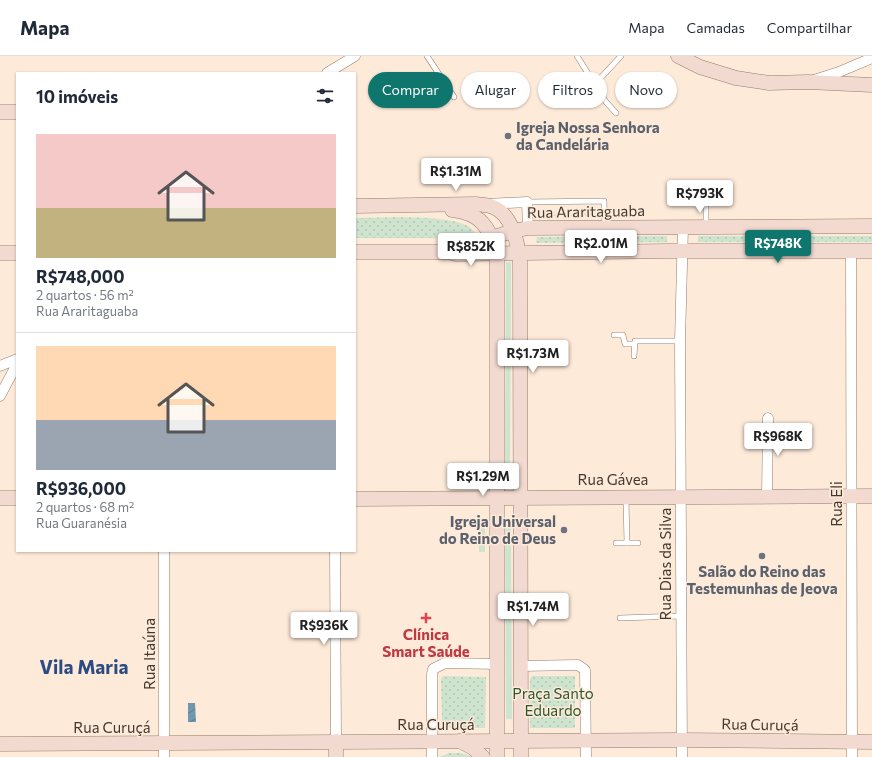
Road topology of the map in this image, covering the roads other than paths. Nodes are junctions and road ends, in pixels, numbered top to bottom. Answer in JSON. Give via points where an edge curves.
{"nodes":[{"id":1,"x":354,"y":56,"type":"edge"},
{"id":2,"x":427,"y":56,"type":"edge"},
{"id":3,"x":577,"y":56,"type":"edge"},
{"id":4,"x":621,"y":56,"type":"edge"},
{"id":5,"x":678,"y":56,"type":"edge"},
{"id":6,"x":872,"y":58,"type":"edge"},
{"id":7,"x":329,"y":72,"type":"edge"},
{"id":8,"x":587,"y":72,"type":"edge"},
{"id":9,"x":606,"y":72,"type":"edge"},
{"id":10,"x":808,"y":82,"type":"junction"},
{"id":11,"x":872,"y":85,"type":"edge"},
{"id":12,"x":454,"y":97,"type":"dead end"},
{"id":13,"x":607,"y":103,"type":"edge"},
{"id":14,"x":0,"y":112,"type":"edge"},
{"id":15,"x":16,"y":112,"type":"edge"},
{"id":16,"x":616,"y":113,"type":"dead end"},
{"id":17,"x":706,"y":194,"type":"dead end"},
{"id":18,"x":526,"y":202,"type":"junction"},
{"id":19,"x":477,"y":204,"type":"junction"},
{"id":20,"x":436,"y":205,"type":"junction"},
{"id":21,"x":356,"y":206,"type":"edge"},
{"id":22,"x":872,"y":226,"type":"edge"},
{"id":23,"x":605,"y":227,"type":"junction"},
{"id":24,"x":683,"y":227,"type":"junction"},
{"id":25,"x":706,"y":227,"type":"junction"},
{"id":26,"x":528,"y":228,"type":"junction"},
{"id":27,"x":513,"y":231,"type":"junction"},
{"id":28,"x":492,"y":238,"type":"junction"},
{"id":29,"x":683,"y":251,"type":"junction"},
{"id":30,"x":850,"y":251,"type":"junction"},
{"id":31,"x":872,"y":251,"type":"edge"},
{"id":32,"x":356,"y":252,"type":"edge"},
{"id":33,"x":449,"y":252,"type":"junction"},
{"id":34,"x":519,"y":252,"type":"junction"},
{"id":35,"x":0,"y":253,"type":"edge"},
{"id":36,"x":16,"y":253,"type":"edge"},
{"id":37,"x":497,"y":253,"type":"junction"},
{"id":38,"x":614,"y":335,"type":"dead end"},
{"id":39,"x":680,"y":341,"type":"junction"},
{"id":40,"x":634,"y":344,"type":"junction"},
{"id":41,"x":634,"y":356,"type":"dead end"},
{"id":42,"x":16,"y":359,"type":"edge"},
{"id":43,"x":0,"y":366,"type":"edge"},
{"id":44,"x":16,"y":366,"type":"edge"},
{"id":45,"x":0,"y":396,"type":"edge"},
{"id":46,"x":768,"y":418,"type":"dead end"},
{"id":47,"x":626,"y":496,"type":"junction"},
{"id":48,"x":680,"y":496,"type":"junction"},
{"id":49,"x":767,"y":496,"type":"junction"},
{"id":50,"x":851,"y":496,"type":"junction"},
{"id":51,"x":872,"y":496,"type":"edge"},
{"id":52,"x":496,"y":497,"type":"junction"},
{"id":53,"x":519,"y":497,"type":"junction"},
{"id":54,"x":0,"y":498,"type":"edge"},
{"id":55,"x":16,"y":498,"type":"edge"},
{"id":56,"x":356,"y":499,"type":"edge"},
{"id":57,"x":616,"y":543,"type":"dead end"},
{"id":58,"x":626,"y":543,"type":"junction"},
{"id":59,"x":638,"y":543,"type":"dead end"},
{"id":60,"x":164,"y":552,"type":"edge"},
{"id":61,"x":335,"y":552,"type":"edge"},
{"id":62,"x":680,"y":616,"type":"junction"},
{"id":63,"x":620,"y":618,"type":"dead end"},
{"id":64,"x":497,"y":664,"type":"junction"},
{"id":65,"x":520,"y":666,"type":"junction"},
{"id":66,"x":682,"y":740,"type":"junction"},
{"id":67,"x":336,"y":741,"type":"junction"},
{"id":68,"x":432,"y":741,"type":"junction"},
{"id":69,"x":460,"y":741,"type":"junction"},
{"id":70,"x":497,"y":741,"type":"junction"},
{"id":71,"x":521,"y":741,"type":"junction"},
{"id":72,"x":586,"y":741,"type":"junction"},
{"id":73,"x":852,"y":742,"type":"junction"},
{"id":74,"x":872,"y":742,"type":"edge"},
{"id":75,"x":0,"y":744,"type":"edge"},
{"id":76,"x":164,"y":750,"type":"edge"},
{"id":77,"x":336,"y":757,"type":"edge"},
{"id":78,"x":432,"y":757,"type":"edge"},
{"id":79,"x":483,"y":757,"type":"edge"},
{"id":80,"x":497,"y":757,"type":"edge"},
{"id":81,"x":521,"y":757,"type":"edge"},
{"id":82,"x":586,"y":757,"type":"edge"},
{"id":83,"x":682,"y":757,"type":"edge"},
{"id":84,"x":852,"y":757,"type":"edge"}],
"edges":[{"from":1,"to":7,"type":"street"},
{"from":2,"to":12,"type":"lane"},
{"from":3,"to":8,"type":"lane"},
{"from":4,"to":9,"type":"lane"},
{"from":5,"to":10,"type":"main road","via":[[700,67],[736,78],[769,83]]},
{"from":6,"to":10,"type":"street"},
{"from":10,"to":11,"type":"main road"},
{"from":13,"to":16,"type":"lane"},
{"from":14,"to":15,"type":"main road"},
{"from":17,"to":25,"type":"lane"},
{"from":18,"to":19,"type":"street"},
{"from":18,"to":23,"type":"lane","via":[[604,201]]},
{"from":18,"to":26,"type":"street"},
{"from":19,"to":20,"type":"main road"},
{"from":19,"to":27,"type":"main road","via":[[498,210]]},
{"from":20,"to":21,"type":"main road"},
{"from":20,"to":28,"type":"main road","via":[[473,216],[486,227]]},
{"from":22,"to":25,"type":"main road","name":"Rua Araritaguaba"},
{"from":23,"to":24,"type":"main road","name":"Rua Araritaguaba"},
{"from":23,"to":26,"type":"main road","name":"Rua Araritaguaba"},
{"from":24,"to":25,"type":"main road","name":"Rua Araritaguaba"},
{"from":24,"to":29,"type":"street","name":"Rua Dias da Silva"},
{"from":26,"to":27,"type":"main road","name":"Rua Araritaguaba"},
{"from":27,"to":28,"type":"main road","name":"Rua Araritaguaba"},
{"from":27,"to":34,"type":"main road"},
{"from":28,"to":33,"type":"main road","name":"Rua Araritaguaba"},
{"from":28,"to":37,"type":"main road"},
{"from":29,"to":30,"type":"main road","name":"Rua Araritaguaba"},
{"from":29,"to":34,"type":"main road","name":"Rua Araritaguaba"},
{"from":29,"to":39,"type":"street","name":"Rua Dias da Silva"},
{"from":30,"to":31,"type":"main road","name":"Rua Araritaguaba"},
{"from":30,"to":50,"type":"street","name":"Rua Eli"},
{"from":32,"to":33,"type":"main road","name":"Rua Araritaguaba"},
{"from":33,"to":37,"type":"main road","name":"Rua Araritaguaba"},
{"from":34,"to":37,"type":"main road","name":"Rua Araritaguaba"},
{"from":34,"to":53,"type":"main road"},
{"from":35,"to":36,"type":"main road"},
{"from":37,"to":52,"type":"main road"},
{"from":38,"to":40,"type":"lane","via":[[623,335],[626,344]]},
{"from":39,"to":40,"type":"lane","via":[[635,341]]},
{"from":39,"to":48,"type":"street","name":"Rua Dias da Silva"},
{"from":40,"to":41,"type":"lane"},
{"from":42,"to":43,"type":"street"},
{"from":44,"to":45,"type":"street"},
{"from":46,"to":49,"type":"street"},
{"from":47,"to":48,"type":"main road","name":"Rua Gávea"},
{"from":47,"to":53,"type":"main road","name":"Rua Gávea"},
{"from":47,"to":58,"type":"lane"},
{"from":48,"to":49,"type":"main road","name":"Rua Gávea"},
{"from":48,"to":62,"type":"street","name":"Rua Dias da Silva"},
{"from":49,"to":50,"type":"main road","name":"Rua Gávea"},
{"from":50,"to":51,"type":"main road","name":"Rua Gávea"},
{"from":50,"to":73,"type":"street","name":"Rua Eli"},
{"from":52,"to":53,"type":"main road","name":"Rua Gávea"},
{"from":52,"to":56,"type":"main road","name":"Rua Gávea"},
{"from":52,"to":64,"type":"main road"},
{"from":53,"to":65,"type":"main road"},
{"from":54,"to":55,"type":"main road"},
{"from":57,"to":58,"type":"lane"},
{"from":58,"to":59,"type":"lane"},
{"from":60,"to":76,"type":"street","name":"Rua Itaúna"},
{"from":61,"to":67,"type":"street"},
{"from":62,"to":63,"type":"lane"},
{"from":62,"to":66,"type":"street","name":"Rua Dias da Silva"},
{"from":64,"to":68,"type":"street","via":[[445,663],[434,669]]},
{"from":64,"to":70,"type":"main road"},
{"from":65,"to":71,"type":"main road"},
{"from":65,"to":72,"type":"street","via":[[583,667]]},
{"from":66,"to":72,"type":"main road","name":"Rua Curuçá"},
{"from":66,"to":73,"type":"main road","name":"Rua Curuçá"},
{"from":66,"to":83,"type":"street","name":"Rua Dias da Silva"},
{"from":67,"to":68,"type":"main road","name":"Rua Curuçá"},
{"from":67,"to":76,"type":"main road","name":"Rua Curuçá"},
{"from":67,"to":77,"type":"main road"},
{"from":68,"to":69,"type":"main road","name":"Rua Curuçá"},
{"from":68,"to":78,"type":"street"},
{"from":69,"to":70,"type":"main road","name":"Rua Curuçá"},
{"from":69,"to":79,"type":"main road"},
{"from":70,"to":71,"type":"main road","name":"Rua Curuçá"},
{"from":70,"to":80,"type":"main road"},
{"from":71,"to":72,"type":"main road","name":"Rua Curuçá"},
{"from":71,"to":81,"type":"main road"},
{"from":72,"to":82,"type":"street"},
{"from":73,"to":74,"type":"main road","name":"Rua Curuçá"},
{"from":73,"to":84,"type":"street","name":"Rua Eli"},
{"from":75,"to":76,"type":"main road","name":"Rua Curuçá"}]}
